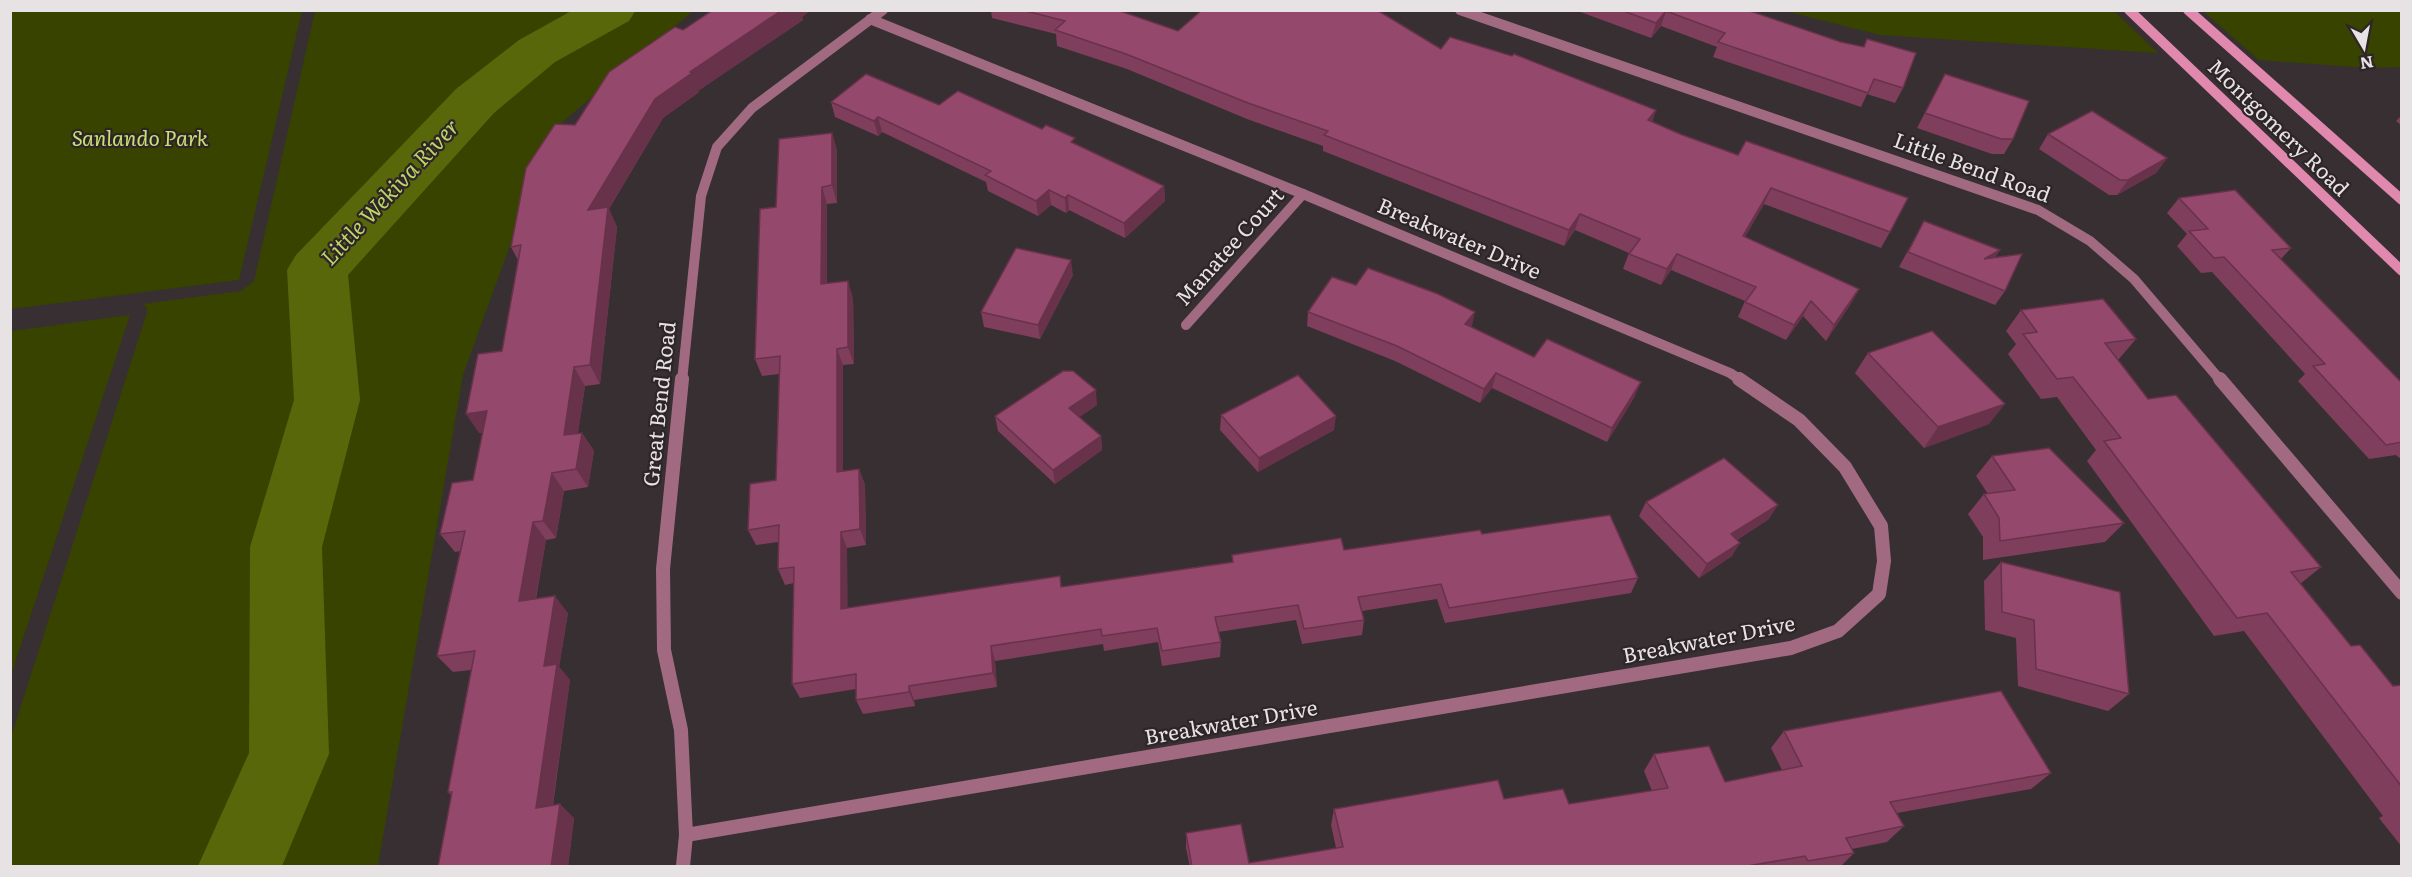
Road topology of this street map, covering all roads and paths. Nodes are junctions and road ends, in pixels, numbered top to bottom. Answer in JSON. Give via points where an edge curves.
{"nodes":[{"id":1,"x":883,"y":10,"type":"edge"},
{"id":2,"x":1460,"y":10,"type":"edge"},
{"id":3,"x":2129,"y":10,"type":"edge"},
{"id":4,"x":2188,"y":10,"type":"edge"},
{"id":5,"x":870,"y":19,"type":"junction"},
{"id":6,"x":1302,"y":194,"type":"junction"},
{"id":7,"x":2402,"y":201,"type":"edge"},
{"id":8,"x":2402,"y":271,"type":"edge"},
{"id":9,"x":1186,"y":325,"type":"dead end"},
{"id":10,"x":2402,"y":593,"type":"edge"},
{"id":11,"x":686,"y":835,"type":"junction"},
{"id":12,"x":683,"y":867,"type":"edge"}],
"edges":[{"from":1,"to":5,"type":"street"},
{"from":2,"to":10,"type":"street","name":"Little Bend Road","via":[[2038,210],[2090,241],[2134,279]]},
{"from":3,"to":8,"type":"main road","name":"Montgomery Road"},
{"from":4,"to":7,"type":"main road","name":"Montgomery Road"},
{"from":5,"to":6,"type":"street","name":"Breakwater Drive"},
{"from":5,"to":11,"type":"street","name":"Great Bend Road","via":[[752,108],[717,147],[701,196],[663,568],[664,650],[681,730]]},
{"from":6,"to":9,"type":"street","name":"Manatee Court"},
{"from":6,"to":11,"type":"street","name":"Breakwater Drive","via":[[1730,373],[1799,420],[1845,467],[1881,526],[1884,561],[1879,594],[1838,631],[1791,648]]},
{"from":11,"to":12,"type":"street","name":"Great Bend Road"}]}
